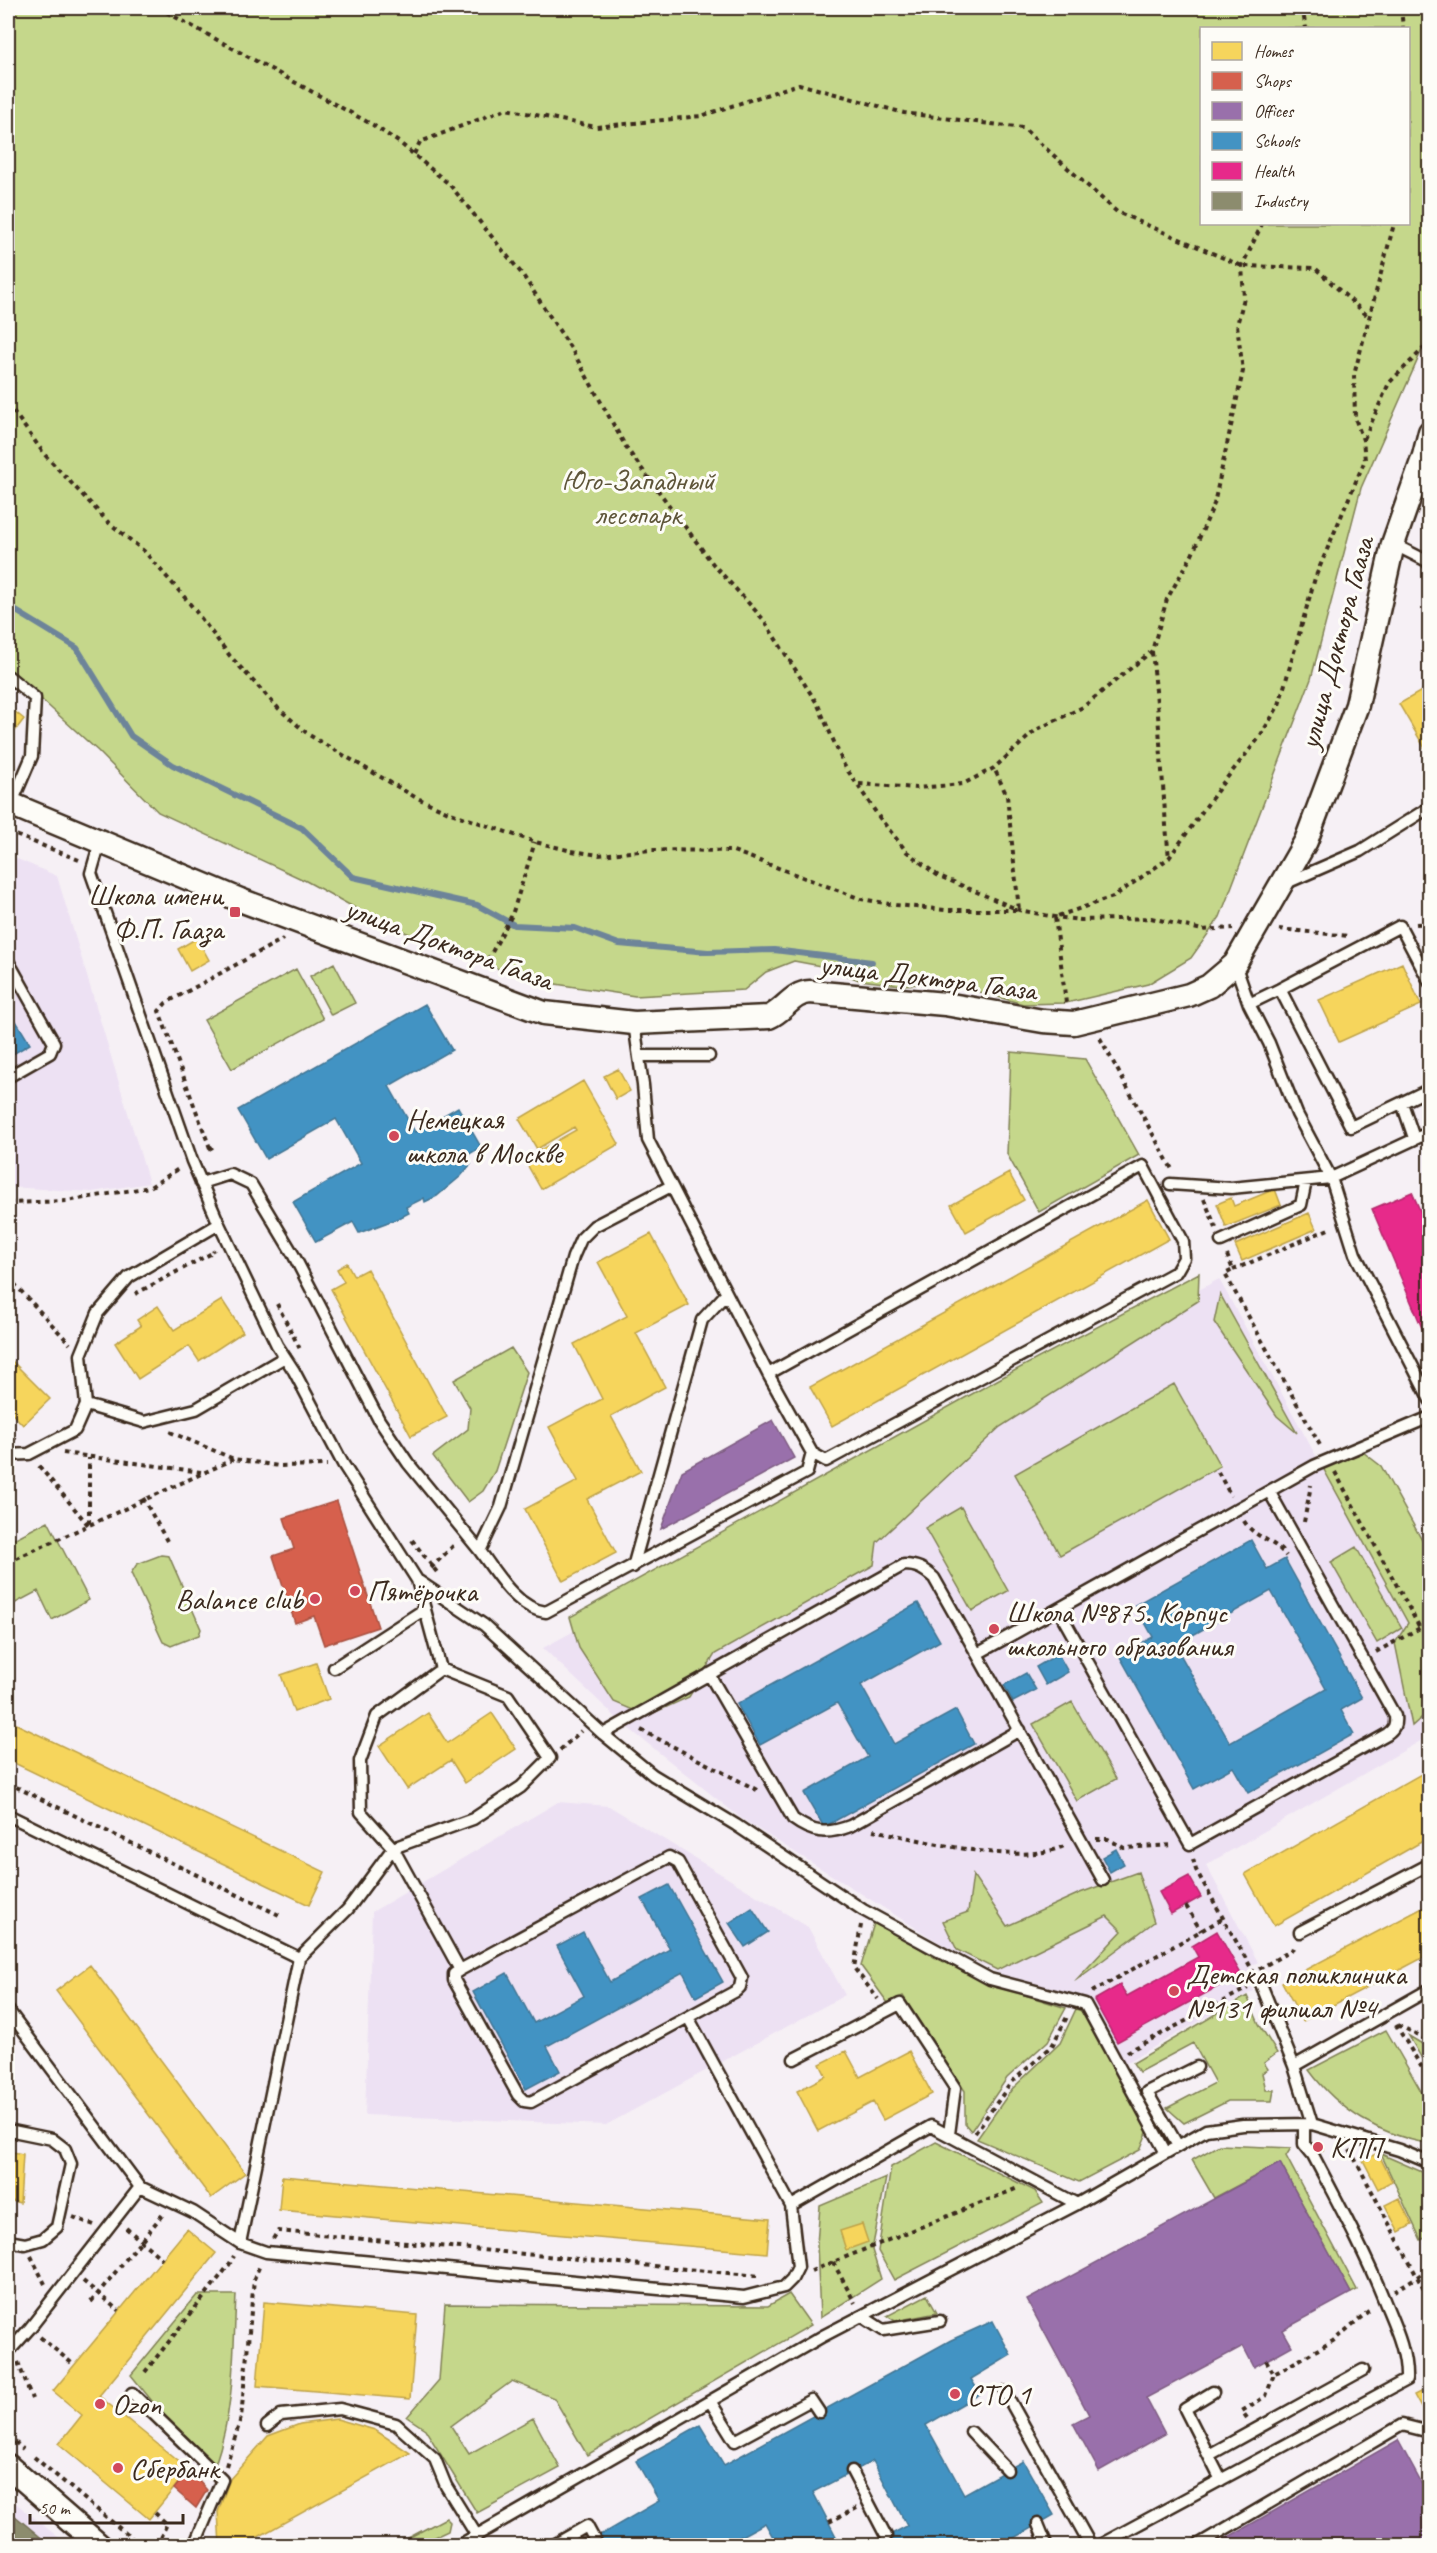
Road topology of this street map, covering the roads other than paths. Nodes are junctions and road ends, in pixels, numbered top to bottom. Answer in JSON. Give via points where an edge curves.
{"nodes":[{"id":1,"x":1430,"y":432,"type":"edge"},
{"id":2,"x":1430,"y":481,"type":"edge"},
{"id":3,"x":1411,"y":494,"type":"junction"},
{"id":4,"x":1393,"y":544,"type":"junction"},
{"id":5,"x":1430,"y":566,"type":"edge"},
{"id":6,"x":8,"y":676,"type":"edge"},
{"id":7,"x":9,"y":802,"type":"edge"},
{"id":8,"x":1430,"y":807,"type":"edge"},
{"id":9,"x":100,"y":842,"type":"junction"},
{"id":10,"x":1281,"y":886,"type":"junction"},
{"id":11,"x":8,"y":961,"type":"edge"},
{"id":12,"x":1235,"y":964,"type":"junction"},
{"id":13,"x":1430,"y":983,"type":"edge"},
{"id":14,"x":1280,"y":989,"type":"junction"},
{"id":15,"x":1249,"y":1004,"type":"junction"},
{"id":16,"x":634,"y":1023,"type":"junction"},
{"id":17,"x":639,"y":1056,"type":"junction"},
{"id":18,"x":709,"y":1056,"type":"dead end"},
{"id":19,"x":8,"y":1077,"type":"edge"},
{"id":20,"x":1430,"y":1089,"type":"edge"},
{"id":21,"x":1402,"y":1103,"type":"junction"},
{"id":22,"x":1430,"y":1132,"type":"edge"},
{"id":23,"x":1414,"y":1138,"type":"junction"},
{"id":24,"x":1331,"y":1178,"type":"junction"},
{"id":25,"x":1306,"y":1181,"type":"junction"},
{"id":26,"x":201,"y":1183,"type":"junction"},
{"id":27,"x":1176,"y":1185,"type":"road end"},
{"id":28,"x":671,"y":1186,"type":"junction"},
{"id":29,"x":219,"y":1224,"type":"junction"},
{"id":30,"x":1221,"y":1240,"type":"dead end"},
{"id":31,"x":726,"y":1293,"type":"junction"},
{"id":32,"x":285,"y":1357,"type":"junction"},
{"id":33,"x":768,"y":1374,"type":"junction"},
{"id":34,"x":1430,"y":1400,"type":"edge"},
{"id":35,"x":86,"y":1406,"type":"junction"},
{"id":36,"x":1430,"y":1417,"type":"edge"},
{"id":37,"x":812,"y":1454,"type":"junction"},
{"id":38,"x":8,"y":1455,"type":"edge"},
{"id":39,"x":1269,"y":1491,"type":"junction"},
{"id":40,"x":480,"y":1551,"type":"junction"},
{"id":41,"x":633,"y":1567,"type":"junction"},
{"id":42,"x":417,"y":1580,"type":"junction"},
{"id":43,"x":425,"y":1609,"type":"junction"},
{"id":44,"x":1058,"y":1609,"type":"junction"},
{"id":45,"x":977,"y":1654,"type":"junction"},
{"id":46,"x":334,"y":1668,"type":"dead end"},
{"id":47,"x":441,"y":1669,"type":"junction"},
{"id":48,"x":709,"y":1674,"type":"junction"},
{"id":49,"x":1020,"y":1730,"type":"junction"},
{"id":50,"x":603,"y":1734,"type":"junction"},
{"id":51,"x":8,"y":1815,"type":"edge"},
{"id":52,"x":393,"y":1848,"type":"junction"},
{"id":53,"x":1430,"y":1864,"type":"edge"},
{"id":54,"x":1103,"y":1880,"type":"dead end"},
{"id":55,"x":1300,"y":1932,"type":"road end"},
{"id":56,"x":299,"y":1958,"type":"junction"},
{"id":57,"x":460,"y":1970,"type":"junction"},
{"id":58,"x":1260,"y":1983,"type":"road end"},
{"id":59,"x":1430,"y":1989,"type":"edge"},
{"id":60,"x":8,"y":2010,"type":"edge"},
{"id":61,"x":688,"y":2017,"type":"junction"},
{"id":62,"x":794,"y":2059,"type":"dead end"},
{"id":63,"x":1294,"y":2066,"type":"junction"},
{"id":64,"x":1197,"y":2067,"type":"dead end"},
{"id":65,"x":1308,"y":2124,"type":"junction"},
{"id":66,"x":8,"y":2130,"type":"edge"},
{"id":67,"x":949,"y":2134,"type":"junction"},
{"id":68,"x":1178,"y":2146,"type":"junction"},
{"id":69,"x":1166,"y":2153,"type":"junction"},
{"id":70,"x":1430,"y":2163,"type":"edge"},
{"id":71,"x":140,"y":2187,"type":"junction"},
{"id":72,"x":1077,"y":2204,"type":"junction"},
{"id":73,"x":791,"y":2206,"type":"junction"},
{"id":74,"x":8,"y":2241,"type":"edge"},
{"id":75,"x":240,"y":2243,"type":"junction"},
{"id":76,"x":863,"y":2317,"type":"junction"},
{"id":77,"x":940,"y":2321,"type":"dead end"},
{"id":78,"x":8,"y":2346,"type":"edge"},
{"id":79,"x":1363,"y":2370,"type":"dead end"},
{"id":80,"x":1005,"y":2392,"type":"dead end"},
{"id":81,"x":1213,"y":2392,"type":"dead end"},
{"id":82,"x":132,"y":2393,"type":"dead end"},
{"id":83,"x":710,"y":2402,"type":"junction"},
{"id":84,"x":819,"y":2412,"type":"dead end"},
{"id":85,"x":267,"y":2426,"type":"dead end"},
{"id":86,"x":971,"y":2432,"type":"dead end"},
{"id":87,"x":1430,"y":2432,"type":"edge"},
{"id":88,"x":1209,"y":2455,"type":"junction"},
{"id":89,"x":8,"y":2466,"type":"edge"},
{"id":90,"x":852,"y":2470,"type":"dead end"},
{"id":91,"x":1007,"y":2470,"type":"dead end"},
{"id":92,"x":1221,"y":2480,"type":"junction"},
{"id":93,"x":1038,"y":2524,"type":"dead end"},
{"id":94,"x":477,"y":2536,"type":"junction"},
{"id":95,"x":886,"y":2536,"type":"dead end"},
{"id":96,"x":594,"y":2540,"type":"dead end"},
{"id":97,"x":8,"y":2541,"type":"edge"},
{"id":98,"x":13,"y":2546,"type":"edge"},
{"id":99,"x":100,"y":2546,"type":"edge"},
{"id":100,"x":194,"y":2546,"type":"edge"},
{"id":101,"x":458,"y":2546,"type":"edge"},
{"id":102,"x":552,"y":2546,"type":"edge"},
{"id":103,"x":1047,"y":2546,"type":"edge"},
{"id":104,"x":1091,"y":2546,"type":"edge"},
{"id":105,"x":1098,"y":2546,"type":"edge"},
{"id":106,"x":1196,"y":2546,"type":"edge"}],
"edges":[{"from":1,"to":3,"type":"street","name":"улица Доктора Гааза"},
{"from":2,"to":3,"type":"lane"},
{"from":3,"to":4,"type":"street","name":"улица Доктора Гааза"},
{"from":4,"to":5,"type":"lane"},
{"from":4,"to":10,"type":"street","name":"улица Доктора Гааза","via":[[1357,705],[1306,842]]},
{"from":6,"to":7,"type":"lane","via":[[35,698],[32,756]]},
{"from":7,"to":9,"type":"street","name":"улица Доктора Гааза"},
{"from":8,"to":10,"type":"lane","via":[[1360,852]]},
{"from":9,"to":16,"type":"street","name":"улица Доктора Гааза","via":[[240,900],[544,1013]]},
{"from":9,"to":26,"type":"lane","via":[[91,873]]},
{"from":10,"to":12,"type":"street","name":"улица Доктора Гааза"},
{"from":11,"to":19,"type":"lane","via":[[54,1043],[50,1053]]},
{"from":12,"to":15,"type":"lane"},
{"from":12,"to":16,"type":"street","name":"улица Доктора Гааза","via":[[1209,986],[1189,995],[1074,1023],[945,1004],[810,992],[800,992],[780,1012],[769,1017]]},
{"from":13,"to":14,"type":"lane","via":[[1400,926]]},
{"from":14,"to":15,"type":"lane"},
{"from":14,"to":21,"type":"lane","via":[[1351,1127]]},
{"from":15,"to":24,"type":"lane","via":[[1297,1114]]},
{"from":16,"to":17,"type":"lane"},
{"from":17,"to":18,"type":"lane"},
{"from":17,"to":28,"type":"lane","via":[[648,1140]]},
{"from":20,"to":21,"type":"lane"},
{"from":21,"to":23,"type":"lane"},
{"from":22,"to":23,"type":"lane"},
{"from":23,"to":24,"type":"lane"},
{"from":24,"to":25,"type":"lane"},
{"from":24,"to":34,"type":"lane","via":[[1355,1254]]},
{"from":25,"to":27,"type":"lane","via":[[1231,1188]]},
{"from":25,"to":30,"type":"lane","via":[[1301,1205]]},
{"from":26,"to":29,"type":"lane"},
{"from":26,"to":40,"type":"lane","via":[[230,1174],[251,1184],[293,1254],[379,1420],[408,1463]]},
{"from":28,"to":31,"type":"lane"},
{"from":28,"to":40,"type":"lane","via":[[594,1226],[581,1239],[501,1507]]},
{"from":29,"to":32,"type":"lane"},
{"from":29,"to":35,"type":"lane","via":[[129,1277],[98,1314],[81,1355]]},
{"from":31,"to":33,"type":"lane"},
{"from":31,"to":41,"type":"lane","via":[[702,1320]]},
{"from":32,"to":35,"type":"lane","via":[[196,1409],[144,1422]]},
{"from":32,"to":42,"type":"lane","via":[[343,1464]]},
{"from":33,"to":37,"type":"lane"},
{"from":33,"to":37,"type":"lane","via":[[1143,1166],[1158,1190],[1183,1240],[1184,1258],[1176,1272],[826,1461]]},
{"from":35,"to":38,"type":"lane","via":[[75,1430],[30,1454]]},
{"from":36,"to":39,"type":"lane","via":[[1314,1466]]},
{"from":37,"to":41,"type":"lane","via":[[807,1472]]},
{"from":39,"to":44,"type":"lane"},
{"from":39,"to":44,"type":"lane","via":[[1396,1723],[1393,1730],[1190,1844]]},
{"from":40,"to":41,"type":"lane","via":[[504,1584],[534,1611],[546,1612]]},
{"from":42,"to":43,"type":"lane"},
{"from":42,"to":50,"type":"lane","via":[[484,1625]]},
{"from":43,"to":46,"type":"lane"},
{"from":43,"to":47,"type":"lane"},
{"from":44,"to":45,"type":"lane"},
{"from":45,"to":48,"type":"lane","via":[[934,1578],[924,1569],[904,1565]]},
{"from":45,"to":49,"type":"lane"},
{"from":47,"to":52,"type":"lane","via":[[377,1716],[360,1761],[361,1812]]},
{"from":47,"to":52,"type":"lane","via":[[508,1696],[550,1758],[521,1787],[473,1819]]},
{"from":48,"to":49,"type":"lane","via":[[782,1802],[793,1819],[806,1829],[828,1832],[850,1826]]},
{"from":48,"to":50,"type":"lane"},
{"from":49,"to":54,"type":"lane"},
{"from":50,"to":69,"type":"lane","via":[[653,1775],[863,1910],[990,1979],[1085,2004]]},
{"from":51,"to":56,"type":"lane"},
{"from":52,"to":56,"type":"lane","via":[[348,1908]]},
{"from":52,"to":57,"type":"lane"},
{"from":53,"to":55,"type":"lane"},
{"from":56,"to":75,"type":"lane"},
{"from":57,"to":61,"type":"lane","via":[[454,1974],[454,1980],[524,2101],[539,2098]]},
{"from":57,"to":61,"type":"lane","via":[[664,1858],[673,1858],[742,1978],[736,1991]]},
{"from":58,"to":63,"type":"lane"},
{"from":59,"to":63,"type":"lane"},
{"from":60,"to":71,"type":"lane"},
{"from":61,"to":73,"type":"lane"},
{"from":62,"to":67,"type":"lane","via":[[900,2004],[955,2088]]},
{"from":63,"to":65,"type":"lane"},
{"from":64,"to":68,"type":"lane","via":[[1147,2092]]},
{"from":65,"to":68,"type":"lane","via":[[1206,2130]]},
{"from":65,"to":70,"type":"lane"},
{"from":65,"to":92,"type":"lane","via":[[1304,2144],[1371,2268],[1403,2346],[1406,2380]]},
{"from":66,"to":74,"type":"lane","via":[[52,2139],[65,2148],[70,2164],[57,2227],[43,2239],[25,2244]]},
{"from":67,"to":72,"type":"lane"},
{"from":67,"to":73,"type":"lane","via":[[931,2126]]},
{"from":68,"to":69,"type":"lane"},
{"from":69,"to":72,"type":"lane"},
{"from":71,"to":75,"type":"lane","via":[[194,2212]]},
{"from":71,"to":78,"type":"lane","via":[[30,2328],[12,2348]]},
{"from":72,"to":76,"type":"lane"},
{"from":73,"to":75,"type":"lane","via":[[798,2267],[792,2279],[784,2287],[744,2297],[266,2252]]},
{"from":76,"to":77,"type":"lane","via":[[884,2330]]},
{"from":76,"to":83,"type":"lane"},
{"from":79,"to":88,"type":"lane"},
{"from":80,"to":104,"type":"lane"},
{"from":81,"to":88,"type":"lane","via":[[1185,2409]]},
{"from":82,"to":100,"type":"lane","via":[[222,2480]]},
{"from":83,"to":84,"type":"lane","via":[[735,2441],[811,2400]]},
{"from":83,"to":94,"type":"lane"},
{"from":85,"to":94,"type":"lane","via":[[281,2415],[340,2409],[396,2424],[435,2459],[446,2486]]},
{"from":86,"to":91,"type":"lane"},
{"from":87,"to":106,"type":"lane","via":[[1402,2425]]},
{"from":88,"to":92,"type":"lane"},
{"from":89,"to":99,"type":"street"},
{"from":90,"to":95,"type":"lane"},
{"from":92,"to":105,"type":"lane"},
{"from":93,"to":103,"type":"lane"},
{"from":94,"to":101,"type":"lane"},
{"from":96,"to":102,"type":"lane","via":[[587,2526]]},
{"from":97,"to":98,"type":"lane"}]}
